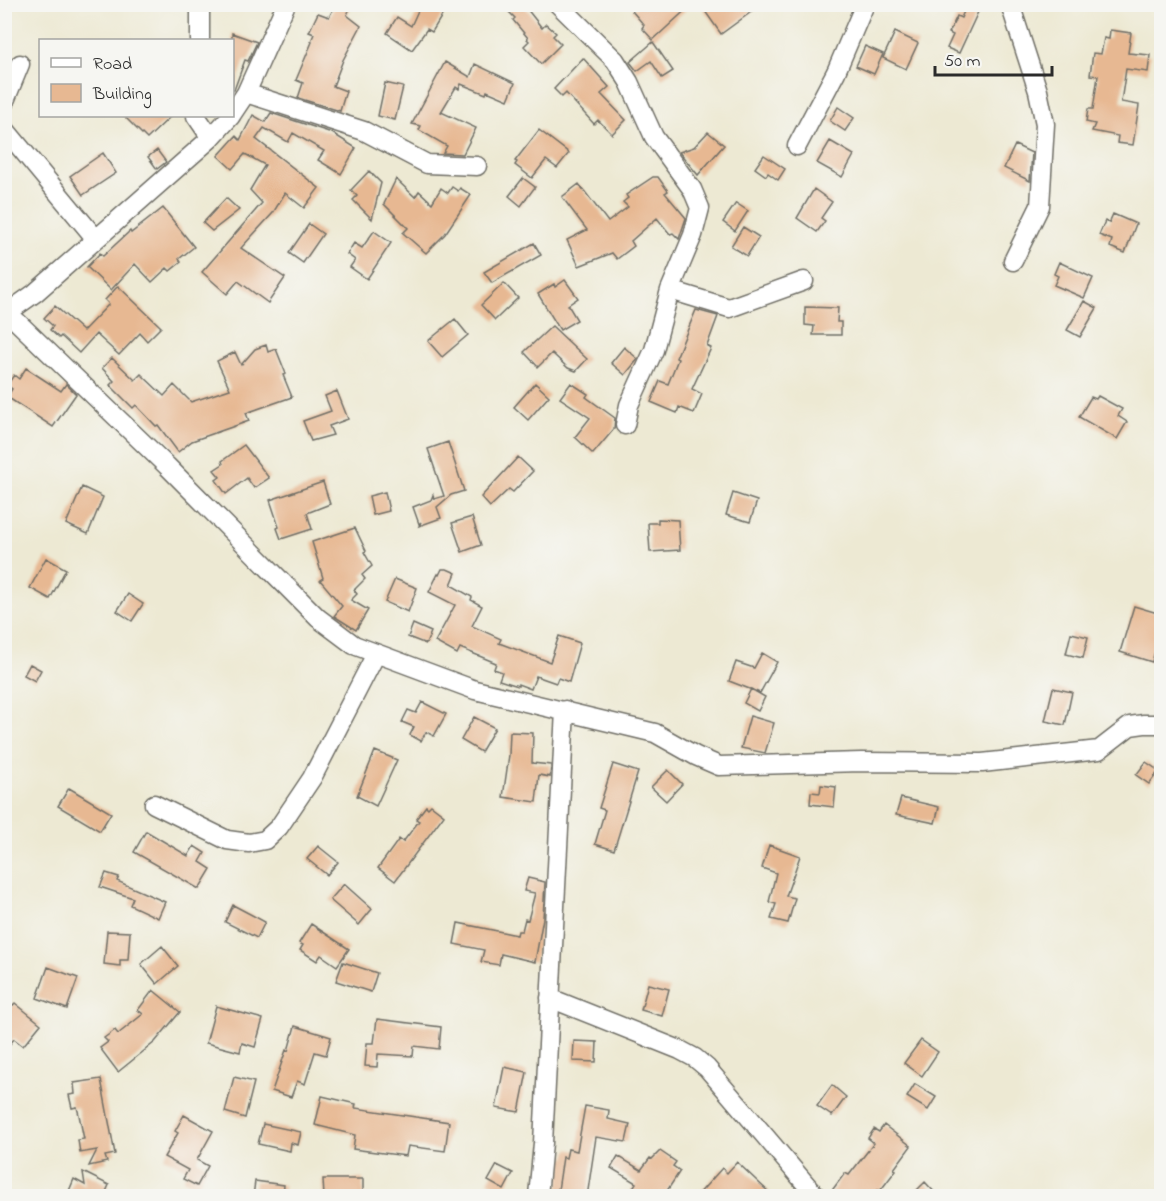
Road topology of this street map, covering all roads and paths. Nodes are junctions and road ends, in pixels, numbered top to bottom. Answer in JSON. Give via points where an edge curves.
{"nodes":[{"id":1,"x":200,"y":4,"type":"edge"},
{"id":2,"x":286,"y":4,"type":"edge"},
{"id":3,"x":558,"y":4,"type":"edge"},
{"id":4,"x":865,"y":4,"type":"edge"},
{"id":5,"x":1010,"y":4,"type":"edge"},
{"id":6,"x":200,"y":39,"type":"edge"},
{"id":7,"x":20,"y":64,"type":"dead end"},
{"id":8,"x":246,"y":93,"type":"junction"},
{"id":9,"x":4,"y":103,"type":"edge"},
{"id":10,"x":234,"y":112,"type":"edge"},
{"id":11,"x":196,"y":117,"type":"edge"},
{"id":12,"x":230,"y":117,"type":"edge"},
{"id":13,"x":4,"y":128,"type":"edge"},
{"id":14,"x":211,"y":138,"type":"junction"},
{"id":15,"x":797,"y":146,"type":"dead end"},
{"id":16,"x":477,"y":166,"type":"dead end"},
{"id":17,"x":96,"y":239,"type":"junction"},
{"id":18,"x":1013,"y":261,"type":"dead end"},
{"id":19,"x":804,"y":281,"type":"dead end"},
{"id":20,"x":670,"y":290,"type":"junction"},
{"id":21,"x":6,"y":314,"type":"edge"},
{"id":22,"x":625,"y":425,"type":"dead end"},
{"id":23,"x":376,"y":654,"type":"junction"},
{"id":24,"x":565,"y":710,"type":"junction"},
{"id":25,"x":1161,"y":724,"type":"edge"},
{"id":26,"x":154,"y":804,"type":"dead end"},
{"id":27,"x":550,"y":998,"type":"junction"},
{"id":28,"x":538,"y":1197,"type":"edge"},
{"id":29,"x":816,"y":1197,"type":"edge"}],
"edges":[{"from":1,"to":6,"type":"street"},
{"from":2,"to":8,"type":"street"},
{"from":3,"to":20,"type":"street","via":[[615,60],[654,137],[696,198],[698,221]]},
{"from":4,"to":15,"type":"street","via":[[836,72]]},
{"from":5,"to":18,"type":"street","via":[[1045,124],[1040,206]]},
{"from":7,"to":9,"type":"street"},
{"from":8,"to":10,"type":"street"},
{"from":8,"to":16,"type":"street","via":[[364,131],[427,164]]},
{"from":11,"to":14,"type":"street"},
{"from":12,"to":14,"type":"street"},
{"from":13,"to":17,"type":"street"},
{"from":14,"to":17,"type":"street"},
{"from":17,"to":21,"type":"street"},
{"from":19,"to":20,"type":"street","via":[[729,308]]},
{"from":20,"to":22,"type":"street","via":[[654,350]]},
{"from":21,"to":23,"type":"street","via":[[318,618],[354,645]]},
{"from":23,"to":24,"type":"street","via":[[475,690]]},
{"from":23,"to":26,"type":"street","via":[[312,778],[279,827],[265,840],[227,840]]},
{"from":24,"to":25,"type":"street","via":[[655,733],[718,766],[1017,760],[1099,750],[1130,726]]},
{"from":24,"to":27,"type":"street"},
{"from":27,"to":28,"type":"street"},
{"from":27,"to":29,"type":"street","via":[[695,1058]]}]}
